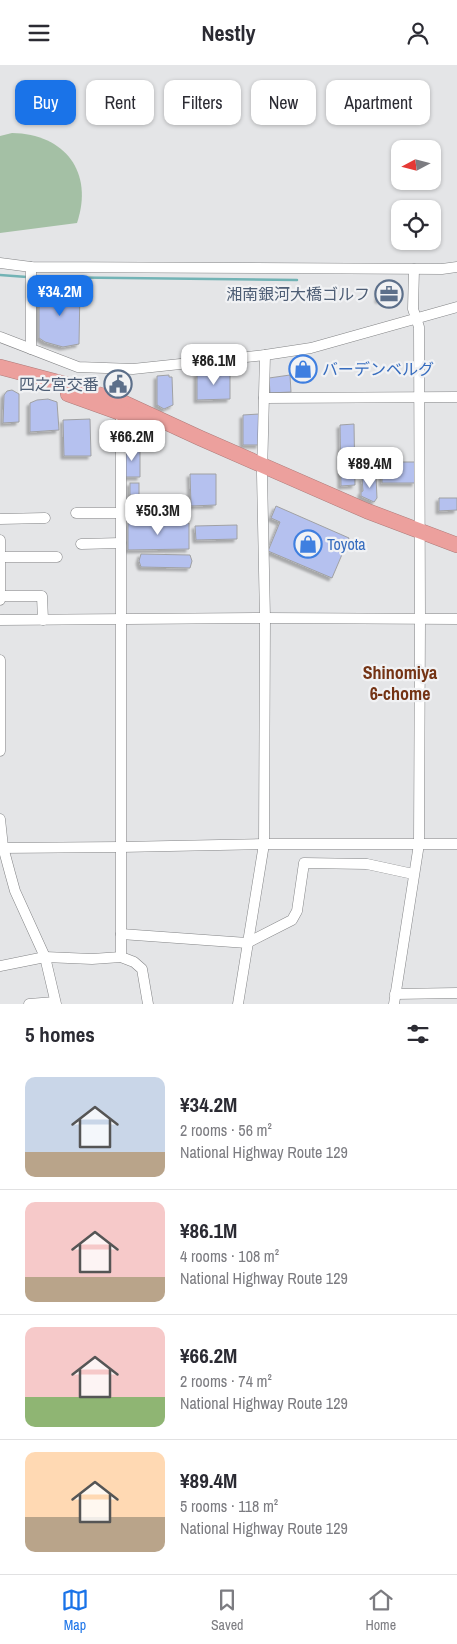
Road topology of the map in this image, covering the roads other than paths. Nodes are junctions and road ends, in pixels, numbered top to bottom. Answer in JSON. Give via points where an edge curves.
{"nodes":[{"id":1,"x":0,"y":263,"type":"edge"},
{"id":2,"x":31,"y":267,"type":"junction"},
{"id":3,"x":457,"y":267,"type":"edge"},
{"id":4,"x":414,"y":269,"type":"junction"},
{"id":5,"x":457,"y":307,"type":"edge"},
{"id":6,"x":416,"y":319,"type":"junction"},
{"id":7,"x":0,"y":337,"type":"edge"},
{"id":8,"x":31,"y":349,"type":"junction"},
{"id":9,"x":264,"y":355,"type":"junction"},
{"id":10,"x":0,"y":367,"type":"edge"},
{"id":11,"x":78,"y":367,"type":"junction"},
{"id":12,"x":0,"y":377,"type":"edge"},
{"id":13,"x":71,"y":390,"type":"junction"},
{"id":14,"x":264,"y":397,"type":"junction"},
{"id":15,"x":419,"y":397,"type":"junction"},
{"id":16,"x":457,"y":397,"type":"edge"},
{"id":17,"x":121,"y":413,"type":"junction"},
{"id":18,"x":262,"y":469,"type":"junction"},
{"id":19,"x":76,"y":513,"type":"dead end"},
{"id":20,"x":121,"y":513,"type":"junction"},
{"id":21,"x":45,"y":518,"type":"dead end"},
{"id":22,"x":0,"y":519,"type":"edge"},
{"id":23,"x":420,"y":537,"type":"junction"},
{"id":24,"x":0,"y":540,"type":"edge"},
{"id":25,"x":80,"y":543,"type":"dead end"},
{"id":26,"x":121,"y":543,"type":"junction"},
{"id":27,"x":457,"y":545,"type":"edge"},
{"id":28,"x":457,"y":555,"type":"edge"},
{"id":29,"x":0,"y":557,"type":"edge"},
{"id":30,"x":57,"y":557,"type":"dead end"},
{"id":31,"x":0,"y":596,"type":"edge"},
{"id":32,"x":0,"y":600,"type":"edge"},
{"id":33,"x":265,"y":618,"type":"junction"},
{"id":34,"x":420,"y":619,"type":"junction"},
{"id":35,"x":457,"y":619,"type":"edge"},
{"id":36,"x":0,"y":620,"type":"edge"},
{"id":37,"x":43,"y":620,"type":"junction"},
{"id":38,"x":120,"y":620,"type":"junction"},
{"id":39,"x":0,"y":660,"type":"edge"},
{"id":40,"x":0,"y":677,"type":"edge"},
{"id":41,"x":0,"y":751,"type":"edge"},
{"id":42,"x":0,"y":819,"type":"edge"},
{"id":43,"x":264,"y":844,"type":"junction"},
{"id":44,"x":419,"y":844,"type":"junction"},
{"id":45,"x":457,"y":844,"type":"edge"},
{"id":46,"x":121,"y":847,"type":"junction"},
{"id":47,"x":2,"y":848,"type":"edge"},
{"id":48,"x":413,"y":874,"type":"junction"},
{"id":49,"x":121,"y":935,"type":"junction"},
{"id":50,"x":248,"y":943,"type":"junction"},
{"id":51,"x":45,"y":957,"type":"junction"},
{"id":52,"x":121,"y":957,"type":"junction"},
{"id":53,"x":0,"y":966,"type":"edge"},
{"id":54,"x":457,"y":993,"type":"edge"},
{"id":55,"x":395,"y":999,"type":"edge"},
{"id":56,"x":55,"y":1003,"type":"edge"},
{"id":57,"x":29,"y":1004,"type":"edge"},
{"id":58,"x":148,"y":1004,"type":"edge"},
{"id":59,"x":238,"y":1004,"type":"edge"}],
"edges":[{"from":1,"to":2,"type":"street"},
{"from":2,"to":4,"type":"street"},
{"from":2,"to":8,"type":"street"},
{"from":3,"to":4,"type":"street"},
{"from":4,"to":6,"type":"street"},
{"from":5,"to":6,"type":"street"},
{"from":6,"to":9,"type":"street","via":[[311,347]]},
{"from":6,"to":15,"type":"street","via":[[419,327]]},
{"from":7,"to":8,"type":"street"},
{"from":8,"to":11,"type":"street"},
{"from":9,"to":11,"type":"street","via":[[133,369]]},
{"from":9,"to":14,"type":"street"},
{"from":10,"to":13,"type":"highway"},
{"from":11,"to":13,"type":"street"},
{"from":12,"to":13,"type":"highway"},
{"from":13,"to":17,"type":"highway"},
{"from":13,"to":18,"type":"highway","via":[[122,402]]},
{"from":14,"to":15,"type":"street"},
{"from":14,"to":18,"type":"street"},
{"from":15,"to":16,"type":"street"},
{"from":15,"to":23,"type":"street"},
{"from":17,"to":18,"type":"highway"},
{"from":17,"to":20,"type":"street"},
{"from":18,"to":23,"type":"highway","via":[[367,511]]},
{"from":18,"to":33,"type":"street"},
{"from":19,"to":20,"type":"street"},
{"from":20,"to":26,"type":"street"},
{"from":21,"to":22,"type":"street"},
{"from":23,"to":27,"type":"highway"},
{"from":23,"to":28,"type":"highway"},
{"from":23,"to":34,"type":"street"},
{"from":24,"to":29,"type":"street"},
{"from":25,"to":26,"type":"street"},
{"from":26,"to":38,"type":"street"},
{"from":29,"to":30,"type":"street"},
{"from":29,"to":31,"type":"street"},
{"from":31,"to":32,"type":"street"},
{"from":31,"to":37,"type":"street","via":[[42,596]]},
{"from":33,"to":34,"type":"street"},
{"from":33,"to":38,"type":"street"},
{"from":33,"to":43,"type":"street"},
{"from":34,"to":35,"type":"street"},
{"from":34,"to":44,"type":"street"},
{"from":36,"to":37,"type":"street"},
{"from":37,"to":38,"type":"street"},
{"from":38,"to":46,"type":"street"},
{"from":39,"to":40,"type":"street"},
{"from":40,"to":41,"type":"street"},
{"from":42,"to":47,"type":"street"},
{"from":43,"to":44,"type":"street"},
{"from":43,"to":46,"type":"street"},
{"from":43,"to":50,"type":"street"},
{"from":44,"to":45,"type":"street"},
{"from":44,"to":48,"type":"street"},
{"from":46,"to":47,"type":"street"},
{"from":46,"to":49,"type":"street"},
{"from":47,"to":51,"type":"street","via":[[15,891]]},
{"from":48,"to":50,"type":"street","via":[[367,864],[304,863],[297,911],[292,920]]},
{"from":48,"to":55,"type":"street"},
{"from":49,"to":50,"type":"street"},
{"from":49,"to":52,"type":"street"},
{"from":50,"to":59,"type":"street"},
{"from":51,"to":52,"type":"street"},
{"from":51,"to":53,"type":"street"},
{"from":51,"to":56,"type":"street"},
{"from":52,"to":58,"type":"street","via":[[142,969]]},
{"from":54,"to":55,"type":"street"},
{"from":56,"to":57,"type":"street"}]}
